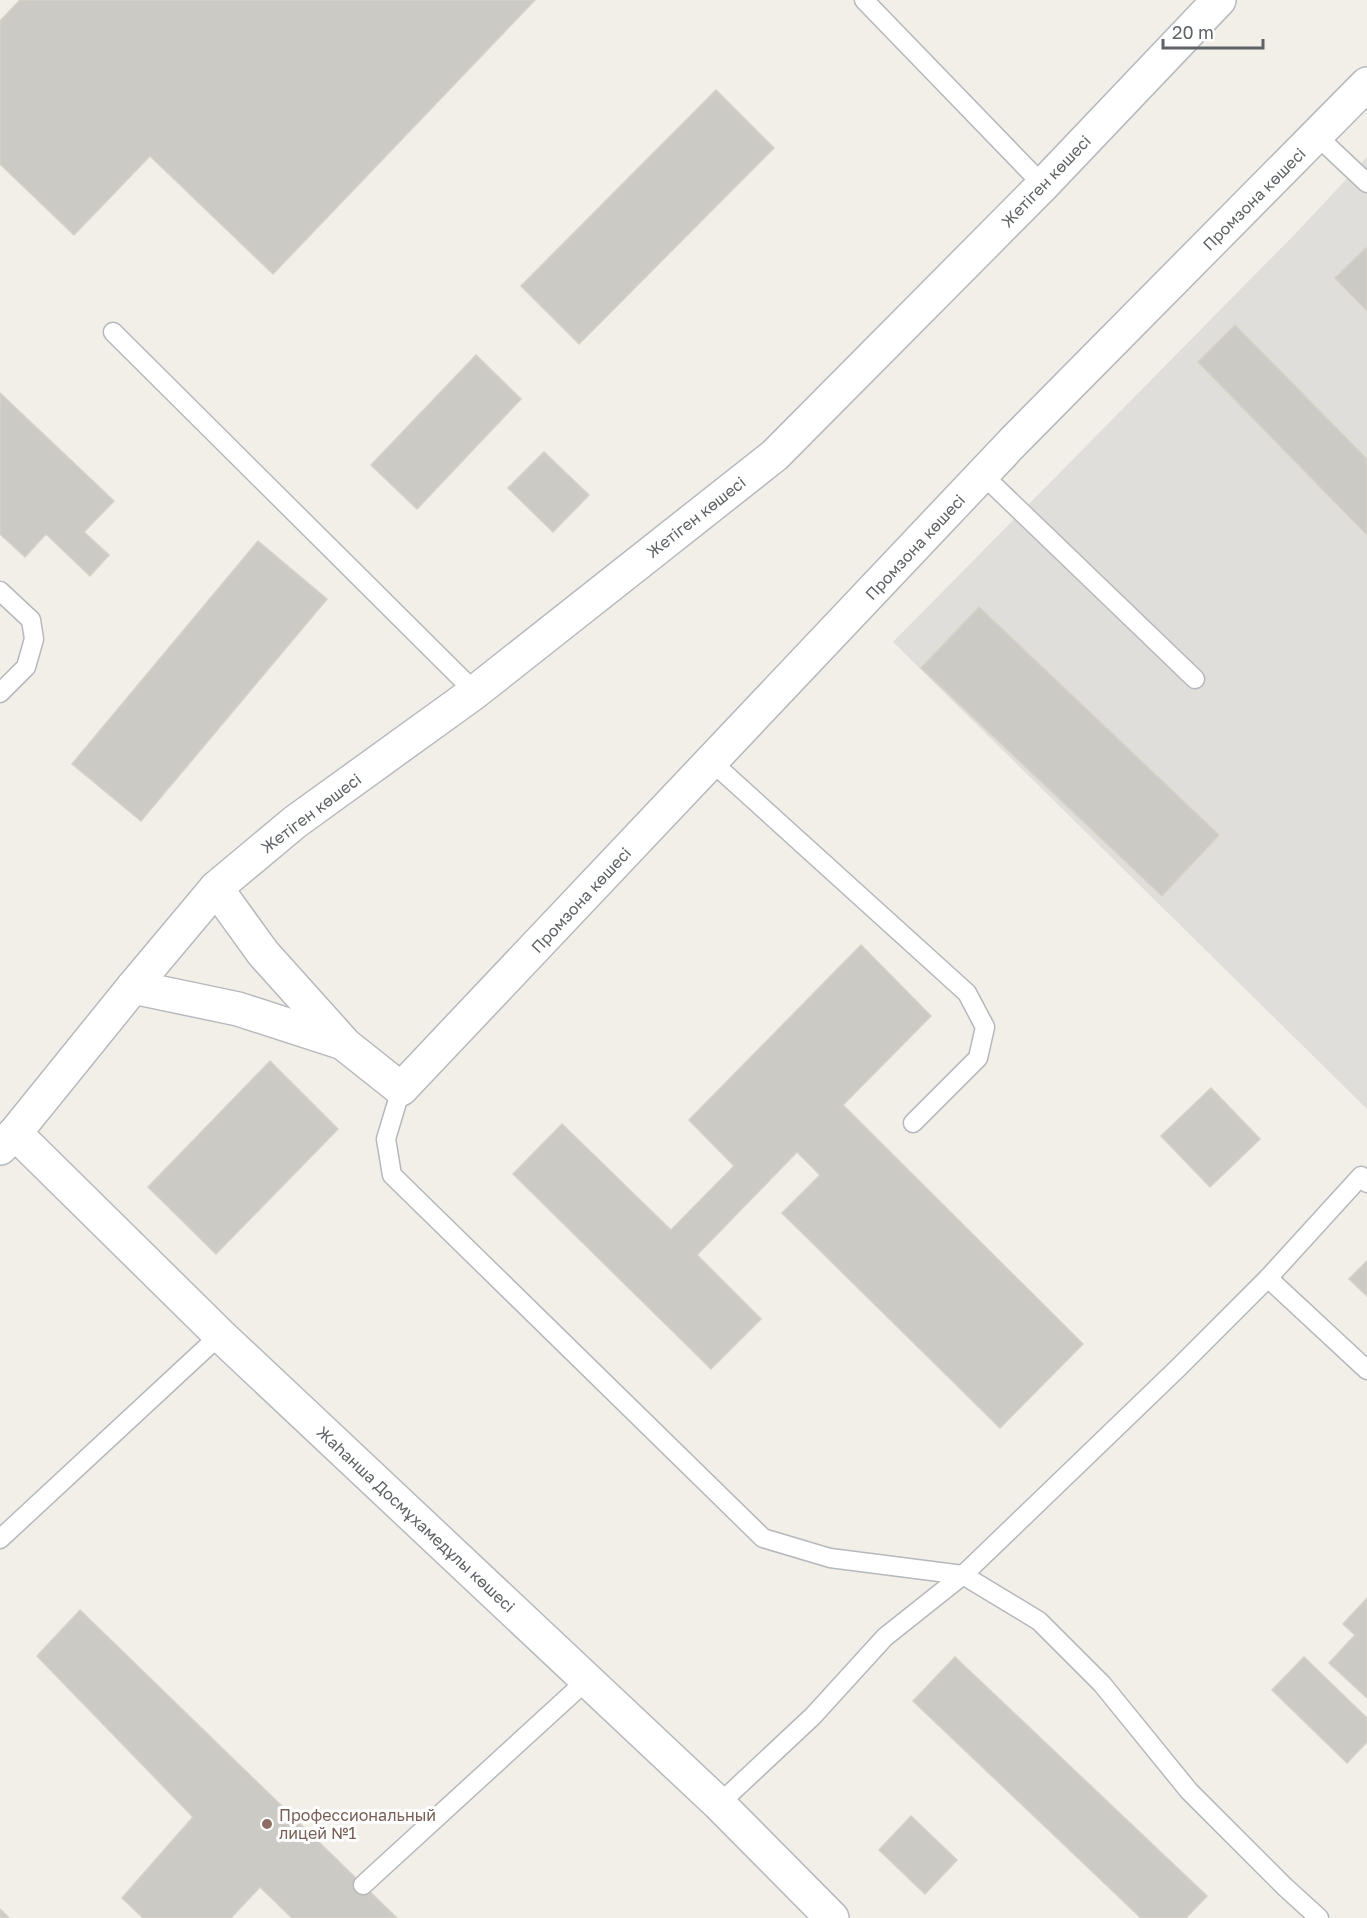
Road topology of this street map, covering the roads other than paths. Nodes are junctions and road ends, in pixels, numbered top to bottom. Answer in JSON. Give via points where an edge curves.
{"nodes":[{"id":1,"x":864,"y":0,"type":"edge"},
{"id":2,"x":1220,"y":0,"type":"edge"},
{"id":3,"x":1367,"y":84,"type":"edge"},
{"id":4,"x":1317,"y":136,"type":"junction"},
{"id":5,"x":1367,"y":183,"type":"edge"},
{"id":6,"x":1043,"y":185,"type":"junction"},
{"id":7,"x":113,"y":332,"type":"dead end"},
{"id":8,"x":982,"y":475,"type":"junction"},
{"id":9,"x":0,"y":591,"type":"edge"},
{"id":10,"x":1195,"y":678,"type":"dead end"},
{"id":11,"x":476,"y":692,"type":"junction"},
{"id":12,"x":0,"y":693,"type":"edge"},
{"id":13,"x":712,"y":762,"type":"junction"},
{"id":14,"x":216,"y":888,"type":"junction"},
{"id":15,"x":133,"y":987,"type":"junction"},
{"id":16,"x":343,"y":1043,"type":"junction"},
{"id":17,"x":401,"y":1089,"type":"junction"},
{"id":18,"x":914,"y":1124,"type":"dead end"},
{"id":19,"x":5,"y":1133,"type":"edge"},
{"id":20,"x":1367,"y":1182,"type":"edge"},
{"id":21,"x":1268,"y":1278,"type":"junction"},
{"id":22,"x":220,"y":1335,"type":"junction"},
{"id":23,"x":1367,"y":1370,"type":"edge"},
{"id":24,"x":0,"y":1539,"type":"edge"},
{"id":25,"x":963,"y":1575,"type":"junction"},
{"id":26,"x":587,"y":1680,"type":"junction"},
{"id":27,"x":719,"y":1804,"type":"junction"},
{"id":28,"x":363,"y":1885,"type":"dead end"},
{"id":29,"x":832,"y":1918,"type":"edge"},
{"id":30,"x":1319,"y":1918,"type":"edge"}],
"edges":[{"from":1,"to":6,"type":"lane"},
{"from":2,"to":6,"type":"street","name":"Жетіген көшесі"},
{"from":3,"to":4,"type":"street","name":"Промзона көшесі"},
{"from":4,"to":5,"type":"lane"},
{"from":4,"to":8,"type":"street","name":"Промзона көшесі"},
{"from":6,"to":11,"type":"street","name":"Жетіген көшесі","via":[[776,455]]},
{"from":7,"to":11,"type":"lane"},
{"from":8,"to":10,"type":"lane"},
{"from":8,"to":13,"type":"street","name":"Промзона көшесі"},
{"from":9,"to":12,"type":"lane","via":[[30,620],[34,639],[26,667]]},
{"from":11,"to":14,"type":"street","name":"Жетіген көшесі","via":[[295,822]]},
{"from":13,"to":17,"type":"street","name":"Промзона көшесі"},
{"from":13,"to":18,"type":"lane","via":[[967,993],[985,1026],[978,1058]]},
{"from":14,"to":15,"type":"street","name":"Жетіген көшесі"},
{"from":14,"to":16,"type":"street","via":[[263,953]]},
{"from":15,"to":16,"type":"street","via":[[238,1009]]},
{"from":15,"to":19,"type":"street","name":"Жетіген көшесі"},
{"from":16,"to":17,"type":"street"},
{"from":17,"to":25,"type":"lane","via":[[386,1139],[392,1175],[763,1538],[830,1558]]},
{"from":19,"to":22,"type":"street","name":"Жаһанша Досмұхамедұлы көшесі"},
{"from":20,"to":21,"type":"lane","via":[[1360,1176]]},
{"from":21,"to":23,"type":"lane"},
{"from":21,"to":25,"type":"lane"},
{"from":22,"to":24,"type":"lane"},
{"from":22,"to":26,"type":"street","name":"Жаһанша Досмұхамедұлы көшесі"},
{"from":25,"to":27,"type":"lane","via":[[885,1638],[813,1716]]},
{"from":25,"to":30,"type":"lane","via":[[1039,1621],[1102,1684],[1189,1791]]},
{"from":26,"to":27,"type":"street","name":"Жаһанша Досмұхамедұлы көшесі"},
{"from":26,"to":28,"type":"lane"},
{"from":27,"to":29,"type":"street","name":"Жаһанша Досмұхамедұлы көшесі"}]}
